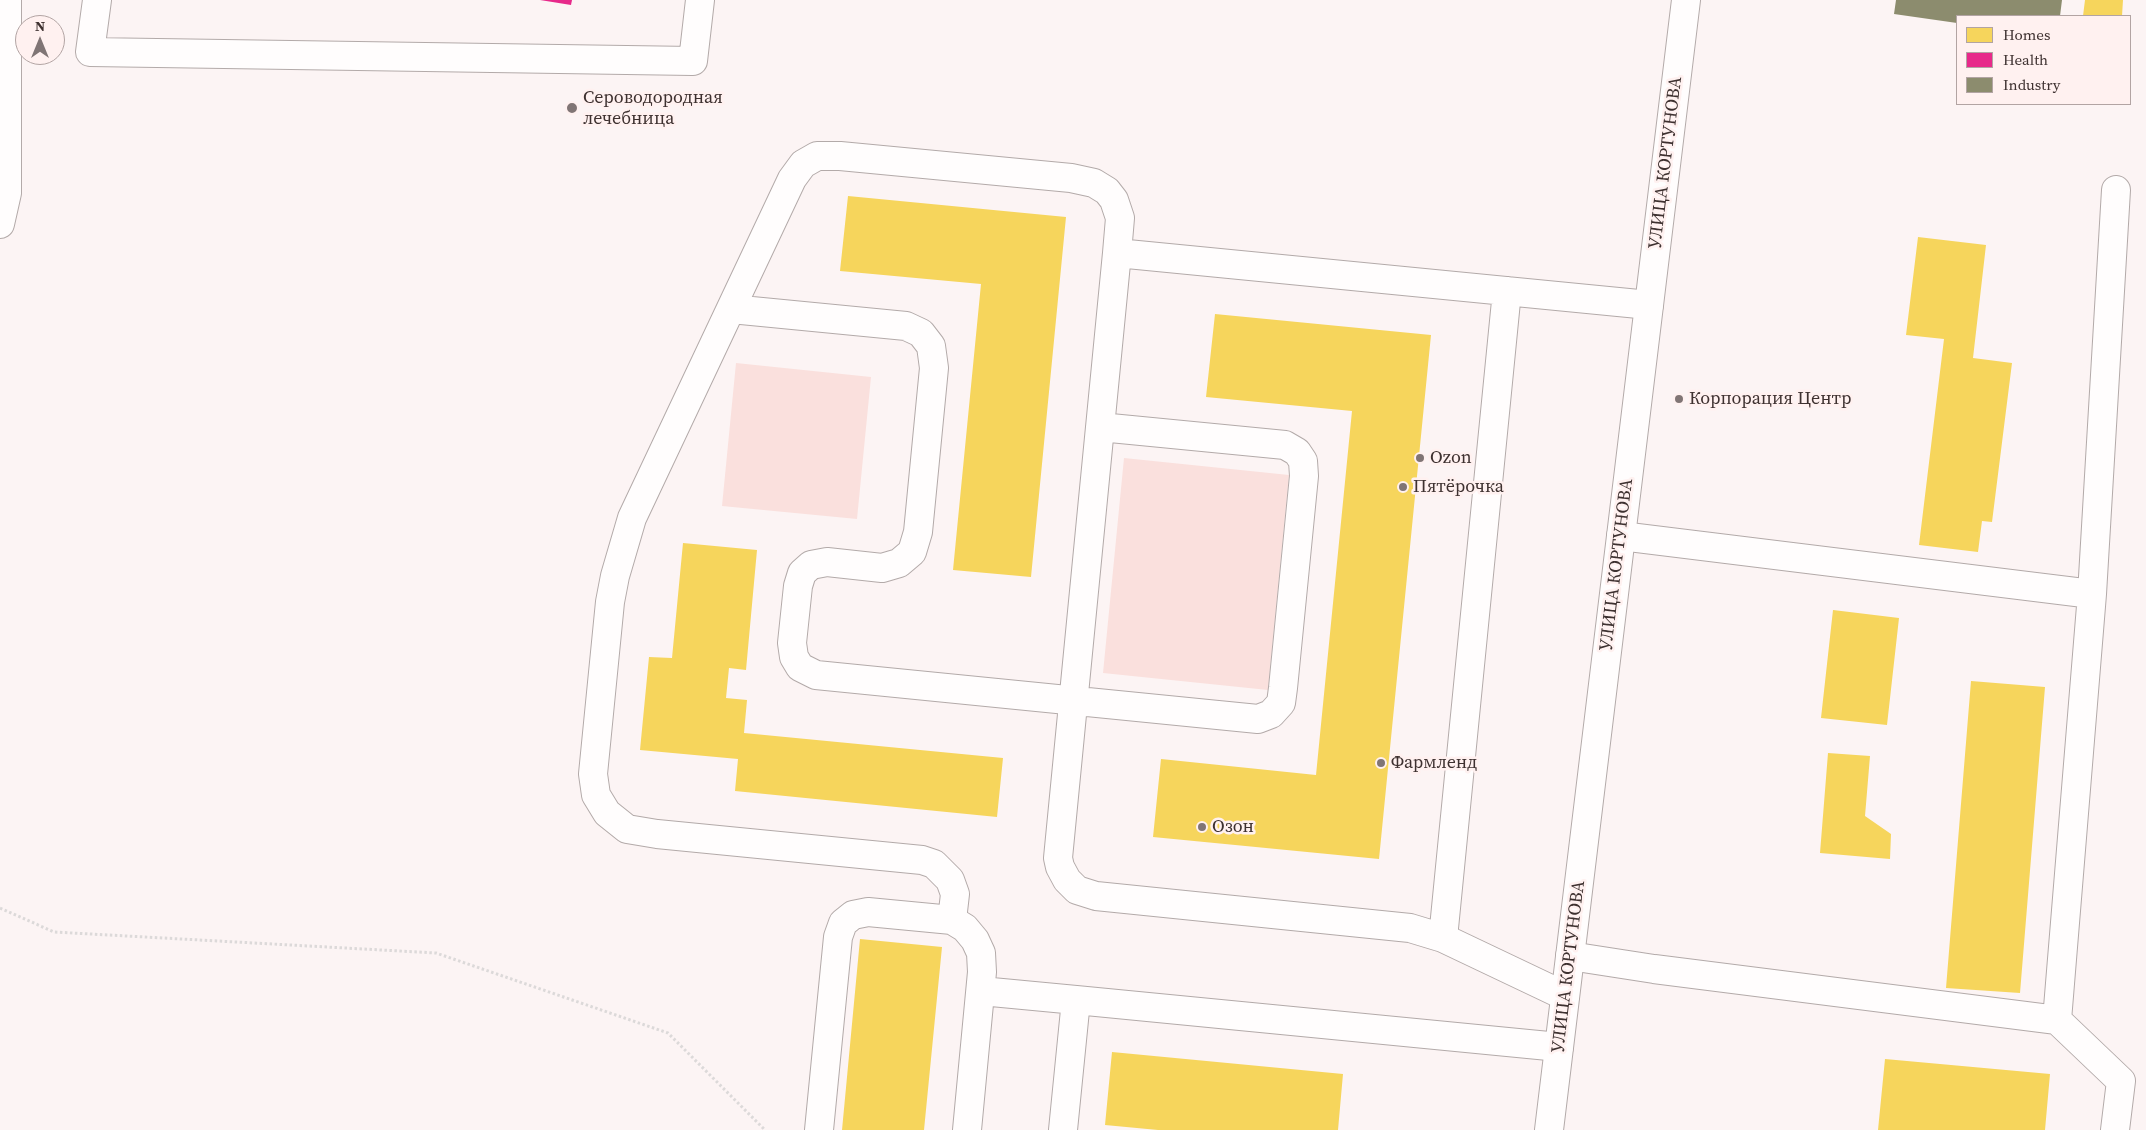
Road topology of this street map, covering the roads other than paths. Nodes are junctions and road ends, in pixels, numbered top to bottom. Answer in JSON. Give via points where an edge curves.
{"nodes":[{"id":1,"x":7,"y":0,"type":"edge"},
{"id":2,"x":97,"y":0,"type":"edge"},
{"id":3,"x":700,"y":0,"type":"edge"},
{"id":4,"x":1686,"y":0,"type":"edge"},
{"id":5,"x":2116,"y":190,"type":"dead end"},
{"id":6,"x":0,"y":224,"type":"edge"},
{"id":7,"x":1117,"y":253,"type":"junction"},
{"id":8,"x":1507,"y":291,"type":"junction"},
{"id":9,"x":1649,"y":305,"type":"junction"},
{"id":10,"x":731,"y":309,"type":"junction"},
{"id":11,"x":1100,"y":427,"type":"junction"},
{"id":12,"x":1621,"y":536,"type":"junction"},
{"id":13,"x":2092,"y":594,"type":"junction"},
{"id":14,"x":1073,"y":701,"type":"junction"},
{"id":15,"x":952,"y":920,"type":"junction"},
{"id":16,"x":1443,"y":938,"type":"junction"},
{"id":17,"x":1570,"y":956,"type":"junction"},
{"id":18,"x":981,"y":990,"type":"junction"},
{"id":19,"x":1565,"y":996,"type":"junction"},
{"id":20,"x":1076,"y":1000,"type":"junction"},
{"id":21,"x":2058,"y":1020,"type":"junction"},
{"id":22,"x":1559,"y":1047,"type":"junction"},
{"id":23,"x":819,"y":1130,"type":"edge"},
{"id":24,"x":967,"y":1130,"type":"edge"},
{"id":25,"x":1063,"y":1130,"type":"edge"},
{"id":26,"x":1549,"y":1130,"type":"edge"},
{"id":27,"x":2115,"y":1130,"type":"edge"}],
"edges":[{"from":1,"to":6,"type":"main road","via":[[7,193]]},
{"from":2,"to":3,"type":"main road","via":[[90,52],[693,61]]},
{"from":4,"to":9,"type":"main road","name":"УЛИЦА КОРТУНОВА"},
{"from":5,"to":13,"type":"main road"},
{"from":7,"to":8,"type":"main road"},
{"from":7,"to":10,"type":"main road","via":[[1120,218],[1114,200],[1094,183],[1071,178],[817,156],[803,164],[792,179]]},
{"from":7,"to":11,"type":"main road"},
{"from":8,"to":9,"type":"main road"},
{"from":8,"to":16,"type":"main road"},
{"from":9,"to":12,"type":"main road","name":"УЛИЦА КОРТУНОВА"},
{"from":10,"to":14,"type":"main road","via":[[906,326],[920,333],[931,346],[934,368],[918,532],[912,552],[899,563],[882,568],[827,562],[811,565],[802,573],[792,643],[794,657],[800,667],[816,676]]},
{"from":10,"to":15,"type":"main road","via":[[632,518],[623,546],[610,602],[593,774],[596,795],[607,813],[627,829],[922,860],[934,864],[950,880],[955,894]]},
{"from":11,"to":14,"type":"main road"},
{"from":11,"to":14,"type":"main road","via":[[1285,445],[1297,452],[1303,461],[1304,476],[1281,703],[1271,714],[1258,719]]},
{"from":12,"to":13,"type":"main road"},
{"from":12,"to":17,"type":"main road","name":"УЛИЦА КОРТУНОВА"},
{"from":13,"to":21,"type":"main road"},
{"from":14,"to":16,"type":"main road","via":[[1058,858],[1067,880],[1077,890],[1096,896],[1398,926]]},
{"from":15,"to":18,"type":"main road","via":[[965,928],[981,953]]},
{"from":15,"to":23,"type":"main road","via":[[868,912],[853,915],[843,923],[838,936]]},
{"from":16,"to":19,"type":"main road"},
{"from":17,"to":19,"type":"main road","name":"УЛИЦА КОРТУНОВА"},
{"from":17,"to":21,"type":"main road"},
{"from":18,"to":20,"type":"main road"},
{"from":18,"to":24,"type":"main road"},
{"from":19,"to":22,"type":"main road","name":"УЛИЦА КОРТУНОВА"},
{"from":20,"to":22,"type":"main road"},
{"from":20,"to":25,"type":"main road"},
{"from":21,"to":27,"type":"main road","via":[[2121,1081]]},
{"from":22,"to":26,"type":"main road","name":"УЛИЦА КОРТУНОВА"}]}
